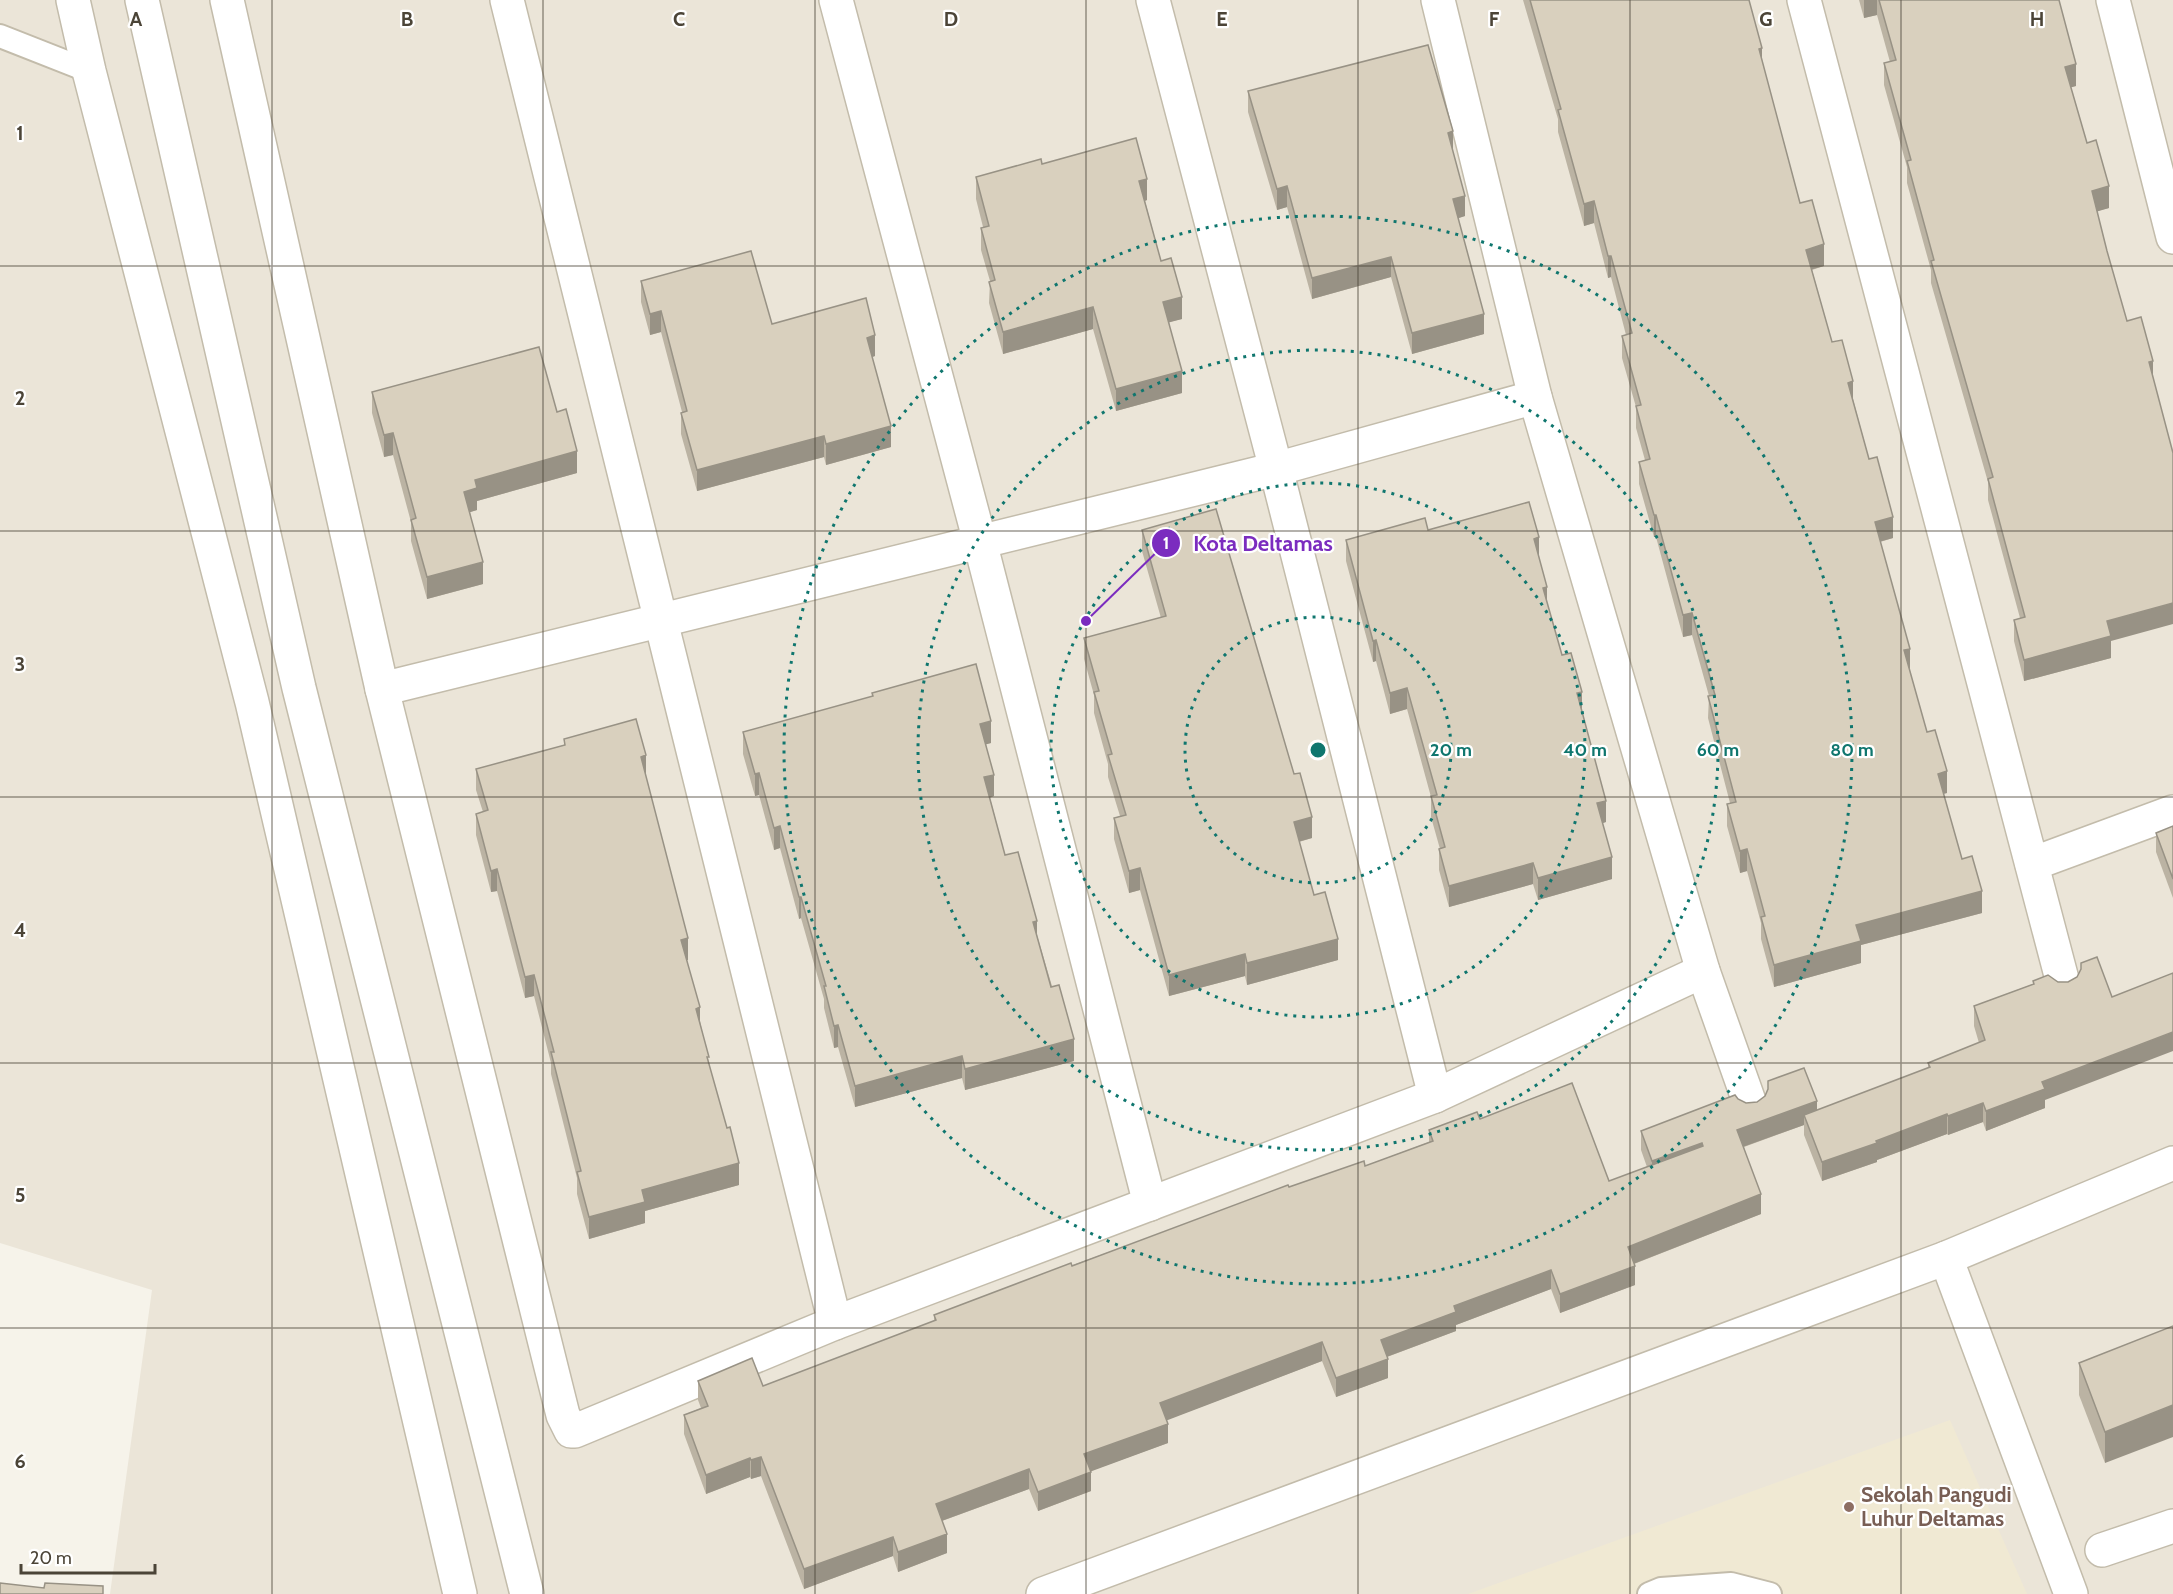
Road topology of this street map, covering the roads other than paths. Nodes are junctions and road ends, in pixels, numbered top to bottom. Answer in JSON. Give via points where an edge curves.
{"nodes":[{"id":1,"x":73,"y":0,"type":"edge"},
{"id":2,"x":142,"y":0,"type":"edge"},
{"id":3,"x":227,"y":0,"type":"edge"},
{"id":4,"x":507,"y":0,"type":"edge"},
{"id":5,"x":836,"y":0,"type":"edge"},
{"id":6,"x":1153,"y":0,"type":"edge"},
{"id":7,"x":1438,"y":0,"type":"edge"},
{"id":8,"x":1804,"y":0,"type":"edge"},
{"id":9,"x":2113,"y":0,"type":"edge"},
{"id":10,"x":0,"y":36,"type":"edge"},
{"id":11,"x":89,"y":71,"type":"junction"},
{"id":12,"x":2173,"y":237,"type":"edge"},
{"id":13,"x":1535,"y":397,"type":"junction"},
{"id":14,"x":1276,"y":469,"type":"junction"},
{"id":15,"x":980,"y":542,"type":"junction"},
{"id":16,"x":661,"y":621,"type":"junction"},
{"id":17,"x":299,"y":688,"type":"junction"},
{"id":18,"x":382,"y":689,"type":"junction"},
{"id":19,"x":252,"y":702,"type":"junction"},
{"id":20,"x":2173,"y":812,"type":"edge"},
{"id":21,"x":2032,"y":864,"type":"junction"},
{"id":22,"x":1703,"y":971,"type":"junction"},
{"id":23,"x":2063,"y":983,"type":"edge"},
{"id":24,"x":1435,"y":1096,"type":"junction"},
{"id":25,"x":1750,"y":1104,"type":"edge"},
{"id":26,"x":2173,"y":1163,"type":"edge"},
{"id":27,"x":1150,"y":1204,"type":"junction"},
{"id":28,"x":1946,"y":1258,"type":"junction"},
{"id":29,"x":835,"y":1323,"type":"junction"},
{"id":30,"x":2173,"y":1526,"type":"edge"},
{"id":31,"x":2102,"y":1550,"type":"dead end"},
{"id":32,"x":460,"y":1594,"type":"edge"},
{"id":33,"x":527,"y":1594,"type":"edge"},
{"id":34,"x":1043,"y":1594,"type":"edge"},
{"id":35,"x":1649,"y":1594,"type":"edge"},
{"id":36,"x":1770,"y":1594,"type":"edge"},
{"id":37,"x":2071,"y":1594,"type":"edge"}],
"edges":[{"from":1,"to":11,"type":"street"},
{"from":2,"to":17,"type":"street"},
{"from":3,"to":18,"type":"street"},
{"from":4,"to":16,"type":"street"},
{"from":5,"to":15,"type":"street"},
{"from":6,"to":14,"type":"street"},
{"from":7,"to":13,"type":"street"},
{"from":8,"to":21,"type":"street"},
{"from":9,"to":12,"type":"street"},
{"from":10,"to":11,"type":"lane"},
{"from":11,"to":19,"type":"street"},
{"from":13,"to":14,"type":"street"},
{"from":13,"to":22,"type":"street"},
{"from":14,"to":15,"type":"street"},
{"from":14,"to":24,"type":"street"},
{"from":15,"to":16,"type":"street"},
{"from":15,"to":27,"type":"street"},
{"from":16,"to":18,"type":"street"},
{"from":16,"to":29,"type":"street"},
{"from":17,"to":19,"type":"street"},
{"from":17,"to":33,"type":"street"},
{"from":18,"to":29,"type":"street","via":[[568,1427],[574,1431]]},
{"from":19,"to":32,"type":"street"},
{"from":20,"to":21,"type":"street"},
{"from":21,"to":23,"type":"street"},
{"from":22,"to":24,"type":"street"},
{"from":22,"to":25,"type":"street"},
{"from":24,"to":27,"type":"street"},
{"from":26,"to":28,"type":"street"},
{"from":27,"to":29,"type":"street"},
{"from":28,"to":34,"type":"street"},
{"from":28,"to":37,"type":"street"},
{"from":30,"to":31,"type":"street"},
{"from":35,"to":36,"type":"lane","via":[[1661,1589],[1731,1584]]}]}
